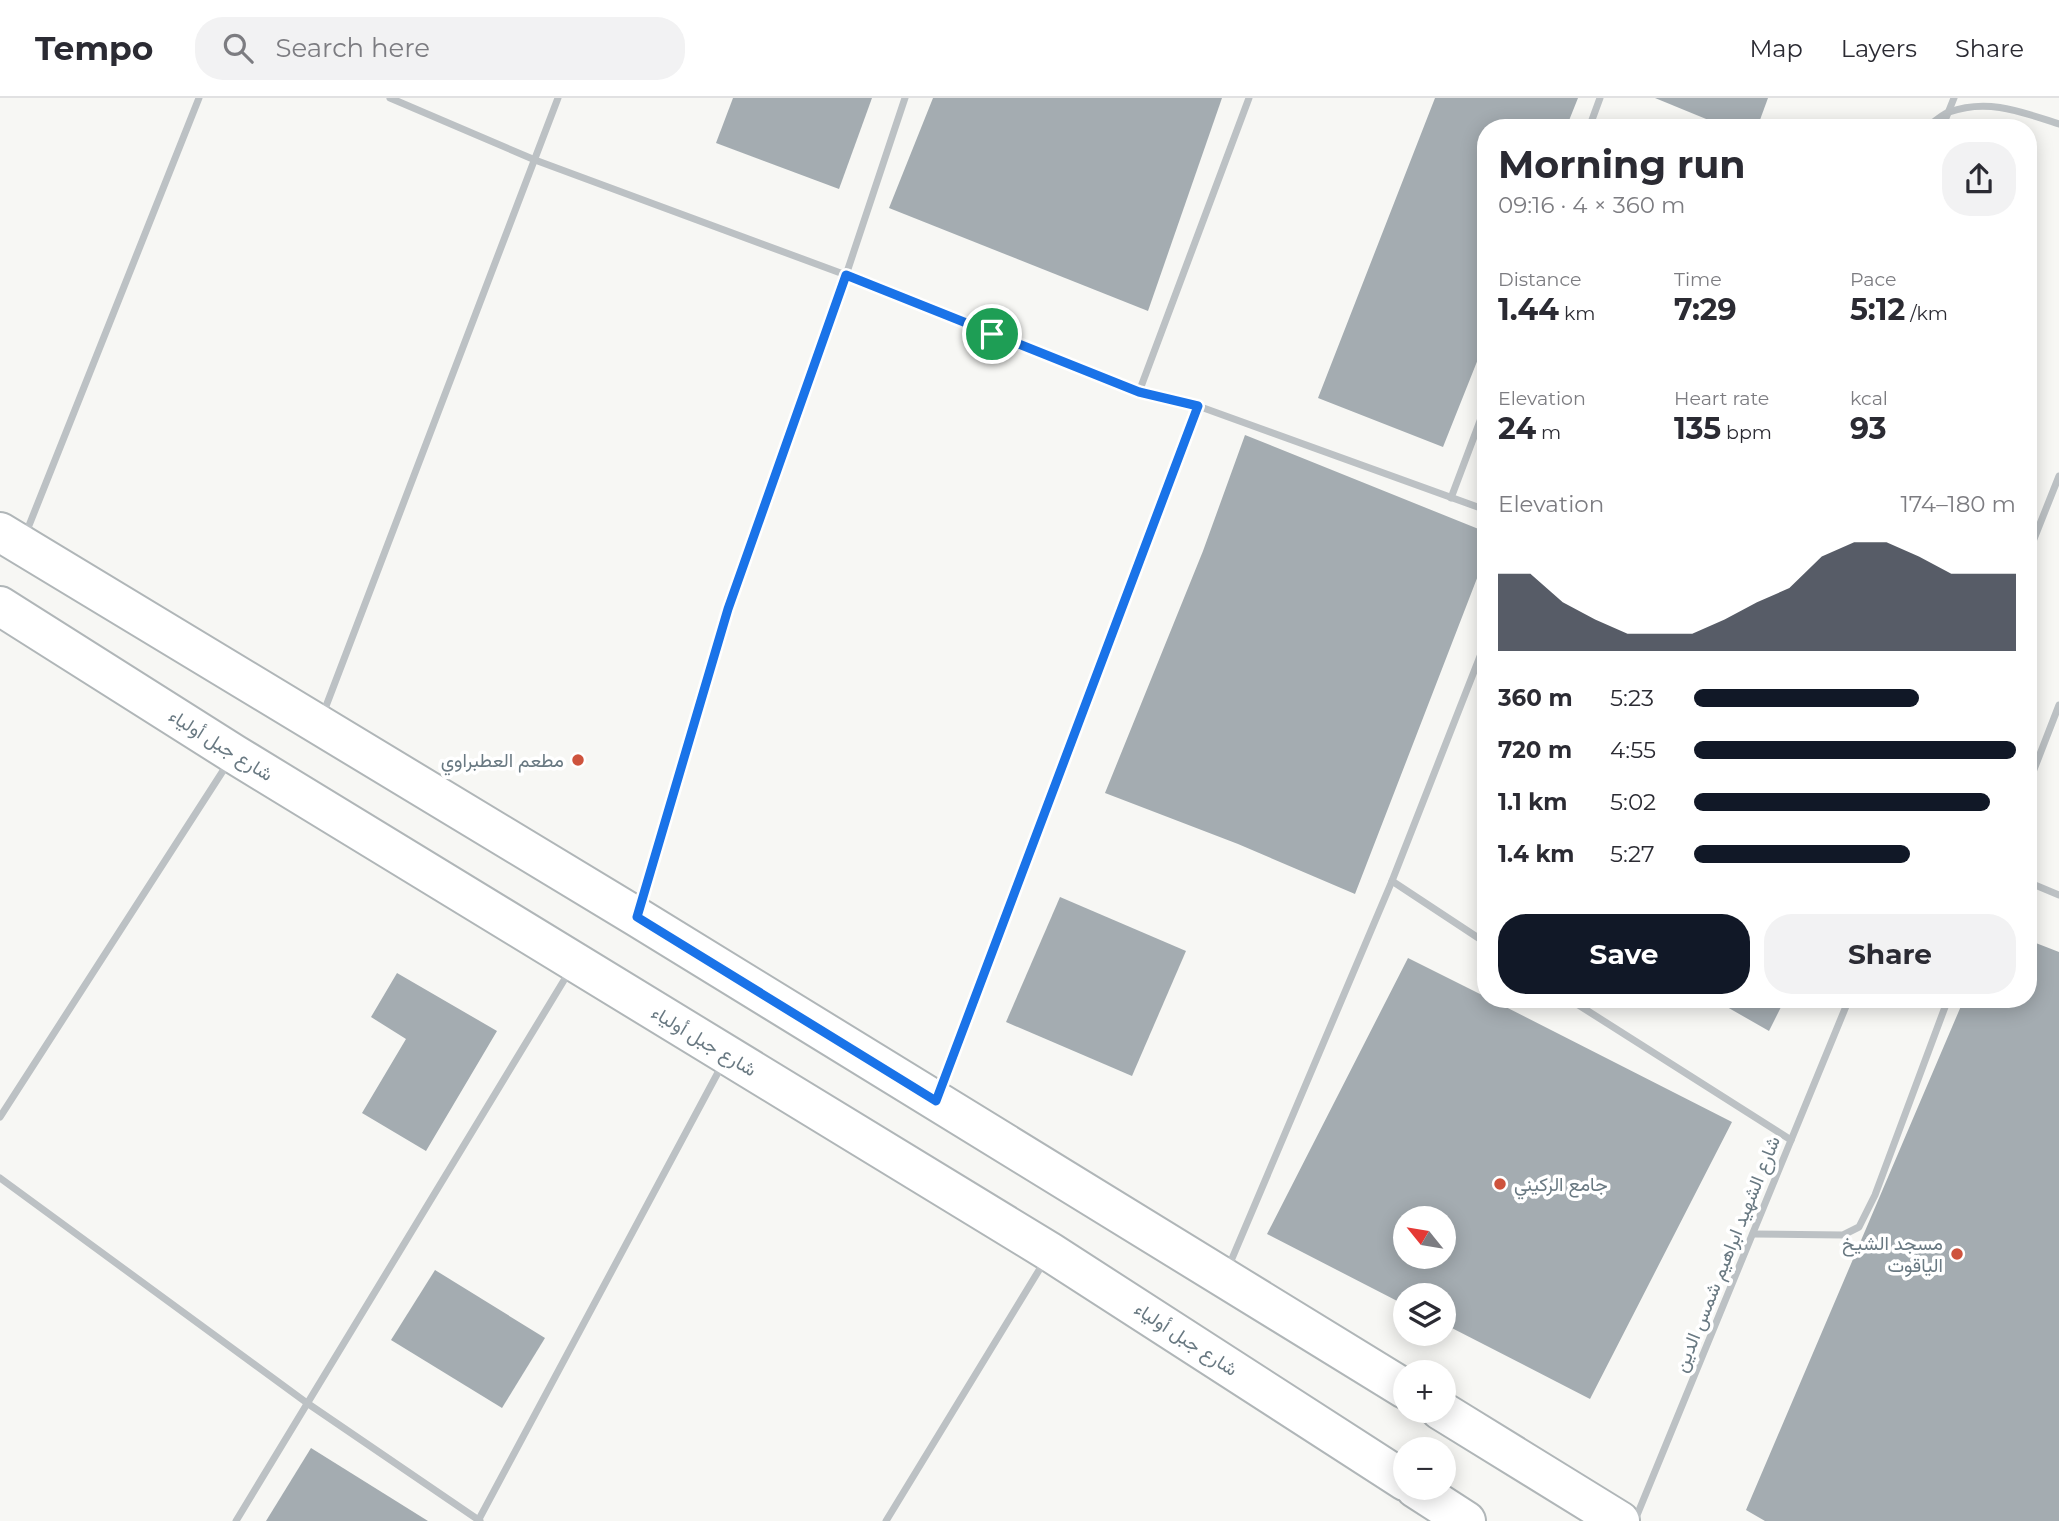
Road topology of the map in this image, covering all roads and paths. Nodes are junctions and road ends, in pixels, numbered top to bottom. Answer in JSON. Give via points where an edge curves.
{"nodes":[{"id":1,"x":199,"y":98,"type":"edge"},
{"id":2,"x":390,"y":98,"type":"edge"},
{"id":3,"x":558,"y":98,"type":"edge"},
{"id":4,"x":905,"y":98,"type":"edge"},
{"id":5,"x":1249,"y":98,"type":"edge"},
{"id":6,"x":1600,"y":98,"type":"edge"},
{"id":7,"x":1954,"y":98,"type":"edge"},
{"id":8,"x":1949,"y":112,"type":"junction"},
{"id":9,"x":1592,"y":119,"type":"edge"},
{"id":10,"x":1939,"y":119,"type":"edge"},
{"id":11,"x":1946,"y":119,"type":"edge"},
{"id":12,"x":2059,"y":124,"type":"edge"},
{"id":13,"x":535,"y":160,"type":"junction"},
{"id":14,"x":846,"y":275,"type":"junction"},
{"id":15,"x":1139,"y":392,"type":"junction"},
{"id":16,"x":1198,"y":406,"type":"junction"},
{"id":17,"x":1477,"y":429,"type":"edge"},
{"id":18,"x":2059,"y":476,"type":"edge"},
{"id":19,"x":1451,"y":498,"type":"junction"},
{"id":20,"x":1477,"y":507,"type":"edge"},
{"id":21,"x":2037,"y":531,"type":"edge"},
{"id":22,"x":11,"y":539,"type":"edge"},
{"id":23,"x":0,"y":606,"type":"edge"},
{"id":24,"x":1477,"y":663,"type":"edge"},
{"id":25,"x":2059,"y":705,"type":"edge"},
{"id":26,"x":319,"y":724,"type":"junction"},
{"id":27,"x":234,"y":754,"type":"junction"},
{"id":28,"x":2037,"y":762,"type":"edge"},
{"id":29,"x":1392,"y":881,"type":"junction"},
{"id":30,"x":2037,"y":886,"type":"edge"},
{"id":31,"x":2059,"y":895,"type":"edge"},
{"id":32,"x":637,"y":917,"type":"junction"},
{"id":33,"x":1477,"y":937,"type":"edge"},
{"id":34,"x":575,"y":963,"type":"junction"},
{"id":35,"x":1583,"y":1008,"type":"edge"},
{"id":36,"x":1845,"y":1008,"type":"edge"},
{"id":37,"x":1945,"y":1008,"type":"edge"},
{"id":38,"x":727,"y":1054,"type":"junction"},
{"id":39,"x":936,"y":1101,"type":"junction"},
{"id":40,"x":0,"y":1117,"type":"edge"},
{"id":41,"x":1791,"y":1140,"type":"junction"},
{"id":42,"x":0,"y":1178,"type":"edge"},
{"id":43,"x":1753,"y":1234,"type":"junction"},
{"id":44,"x":1049,"y":1252,"type":"junction"},
{"id":45,"x":1224,"y":1278,"type":"junction"},
{"id":46,"x":1393,"y":1382,"type":"edge"},
{"id":47,"x":307,"y":1403,"type":"junction"},
{"id":48,"x":1456,"y":1420,"type":"edge"},
{"id":49,"x":1393,"y":1474,"type":"edge"},
{"id":50,"x":1434,"y":1500,"type":"edge"},
{"id":51,"x":479,"y":1520,"type":"edge"},
{"id":52,"x":236,"y":1521,"type":"edge"},
{"id":53,"x":886,"y":1521,"type":"edge"},
{"id":54,"x":1466,"y":1521,"type":"edge"},
{"id":55,"x":1620,"y":1521,"type":"edge"},
{"id":56,"x":1635,"y":1521,"type":"edge"}],
"edges":[{"from":1,"to":22,"type":"street"},
{"from":2,"to":13,"type":"street"},
{"from":3,"to":13,"type":"street"},
{"from":4,"to":14,"type":"street"},
{"from":5,"to":15,"type":"street"},
{"from":6,"to":9,"type":"street"},
{"from":7,"to":8,"type":"street"},
{"from":8,"to":10,"type":"street"},
{"from":8,"to":11,"type":"street"},
{"from":8,"to":12,"type":"street","via":[[2003,105]]},
{"from":13,"to":14,"type":"street"},
{"from":13,"to":26,"type":"street"},
{"from":14,"to":15,"type":"street"},
{"from":14,"to":32,"type":"street","via":[[728,609]]},
{"from":15,"to":16,"type":"street"},
{"from":16,"to":19,"type":"street"},
{"from":16,"to":39,"type":"street"},
{"from":17,"to":19,"type":"street"},
{"from":18,"to":21,"type":"street"},
{"from":19,"to":20,"type":"street"},
{"from":22,"to":26,"type":"main road"},
{"from":23,"to":27,"type":"main road","name":"شارع جبل أولياء"},
{"from":24,"to":29,"type":"street"},
{"from":25,"to":28,"type":"street"},
{"from":26,"to":32,"type":"main road"},
{"from":27,"to":34,"type":"main road","name":"شارع جبل أولياء"},
{"from":27,"to":40,"type":"street"},
{"from":29,"to":33,"type":"street"},
{"from":29,"to":45,"type":"street"},
{"from":30,"to":31,"type":"street"},
{"from":32,"to":39,"type":"main road"},
{"from":34,"to":38,"type":"main road","name":"شارع جبل أولياء"},
{"from":34,"to":47,"type":"street"},
{"from":35,"to":41,"type":"street"},
{"from":36,"to":41,"type":"street","name":"شارع الشهيد ابراهيم شمس الدين"},
{"from":37,"to":43,"type":"street","via":[[1859,1227],[1843,1235]]},
{"from":38,"to":44,"type":"main road","name":"شارع جبل أولياء"},
{"from":38,"to":51,"type":"street"},
{"from":39,"to":45,"type":"main road"},
{"from":41,"to":43,"type":"street","name":"شارع الشهيد ابراهيم شمس الدين"},
{"from":42,"to":47,"type":"street"},
{"from":43,"to":56,"type":"street","name":"شارع الشهيد ابراهيم شمس الدين"},
{"from":44,"to":49,"type":"main road","name":"شارع جبل أولياء"},
{"from":44,"to":53,"type":"street"},
{"from":45,"to":46,"type":"main road"},
{"from":47,"to":51,"type":"street"},
{"from":47,"to":52,"type":"street"},
{"from":48,"to":55,"type":"main road"},
{"from":50,"to":54,"type":"main road"}]}
